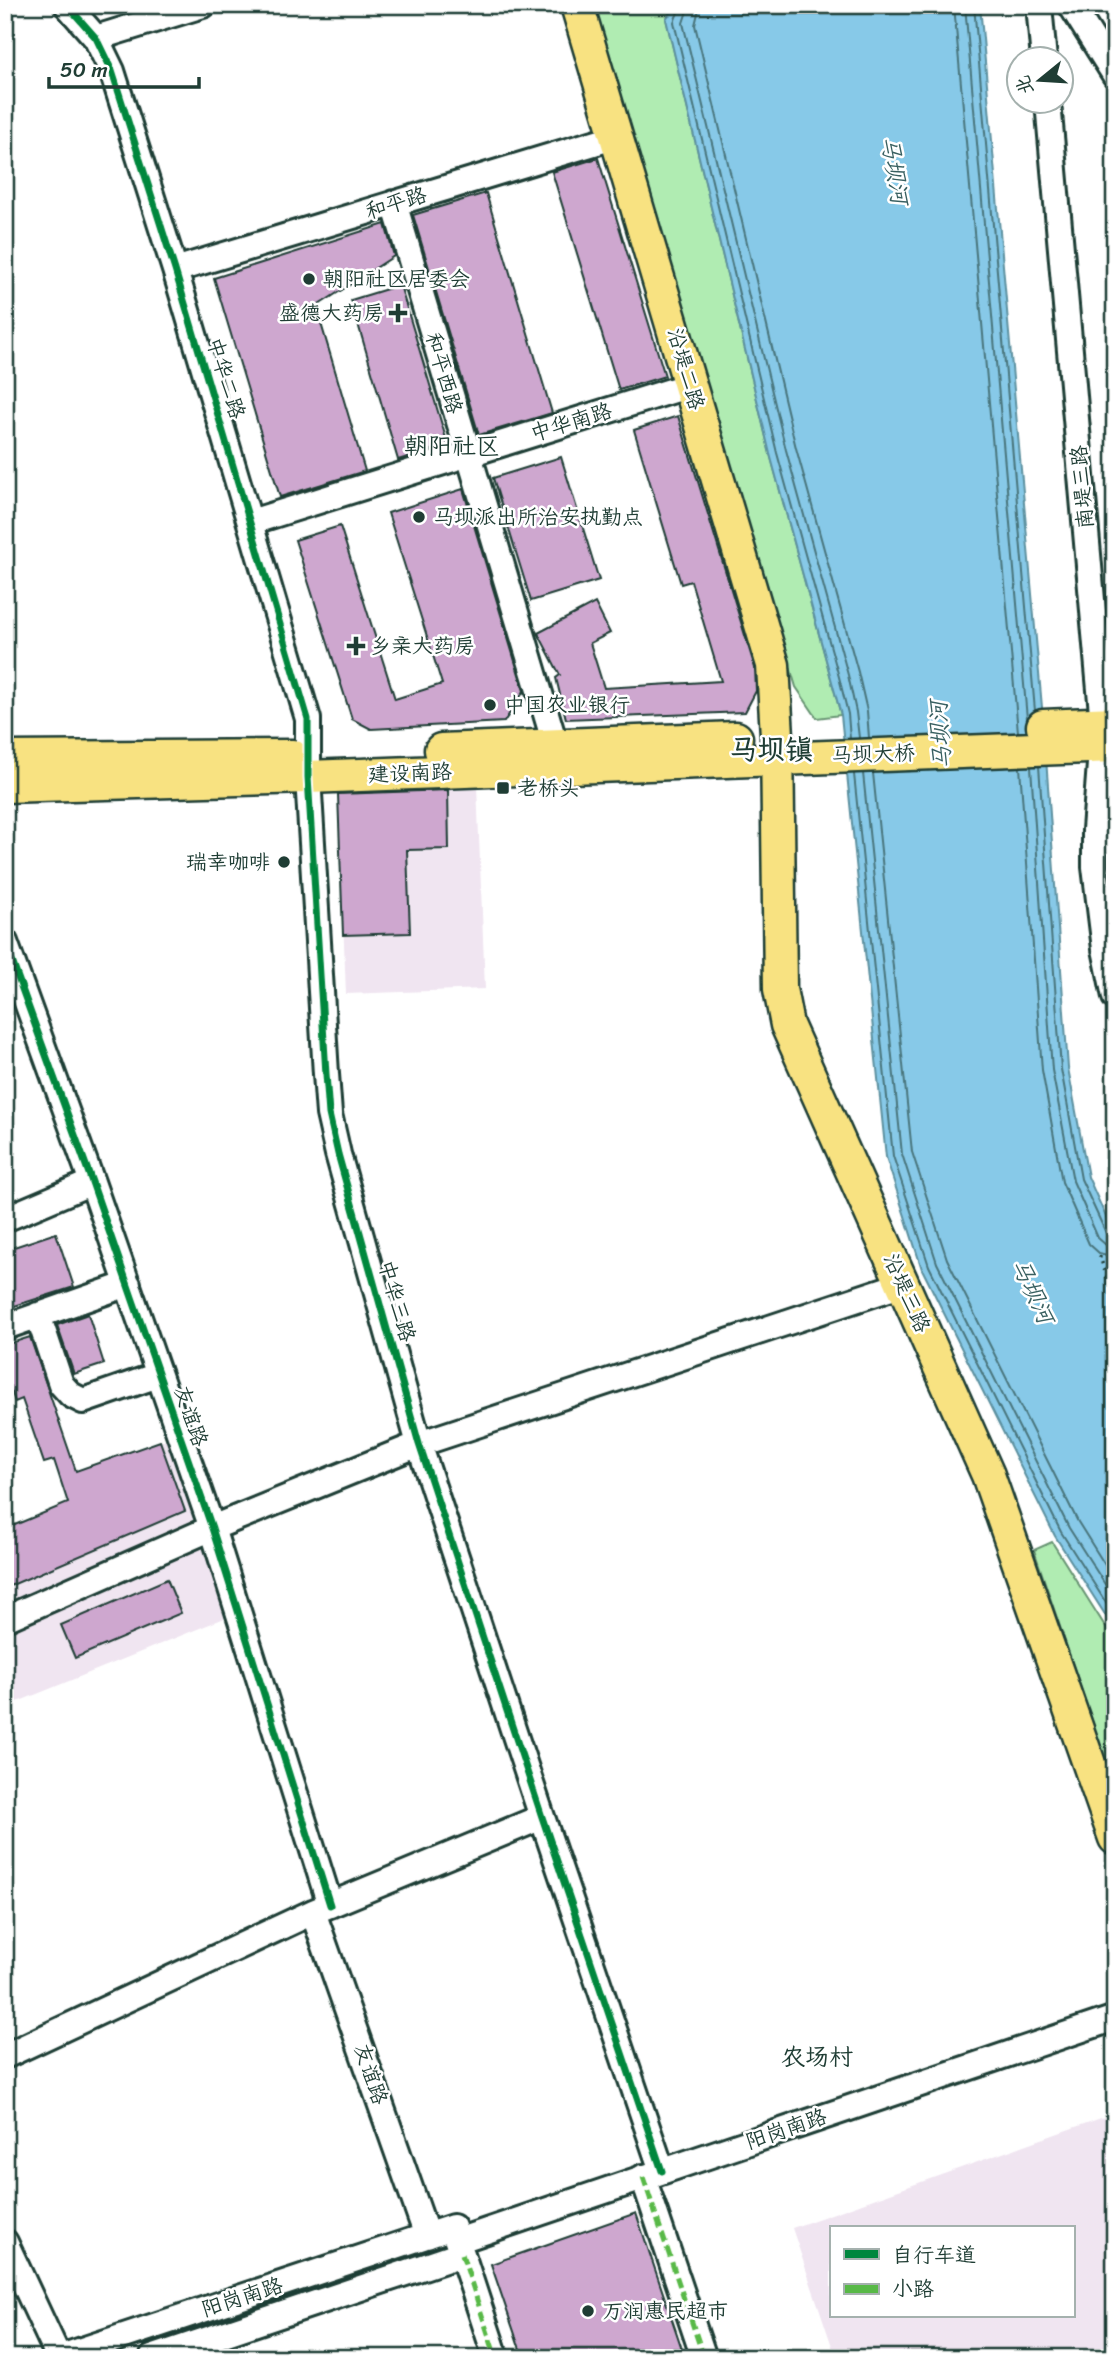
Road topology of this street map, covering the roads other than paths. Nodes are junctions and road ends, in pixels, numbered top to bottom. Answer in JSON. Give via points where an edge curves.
{"nodes":[{"id":1,"x":67,"y":5,"type":"edge"},
{"id":2,"x":203,"y":5,"type":"edge"},
{"id":3,"x":577,"y":5,"type":"edge"},
{"id":4,"x":1039,"y":5,"type":"edge"},
{"id":5,"x":1071,"y":5,"type":"edge"},
{"id":6,"x":96,"y":38,"type":"junction"},
{"id":7,"x":1043,"y":46,"type":"edge"},
{"id":8,"x":1115,"y":75,"type":"edge"},
{"id":9,"x":1049,"y":116,"type":"edge"},
{"id":10,"x":617,"y":136,"type":"junction"},
{"id":11,"x":394,"y":203,"type":"junction"},
{"id":12,"x":175,"y":270,"type":"junction"},
{"id":13,"x":690,"y":385,"type":"junction"},
{"id":14,"x":467,"y":454,"type":"junction"},
{"id":15,"x":251,"y":522,"type":"junction"},
{"id":16,"x":1109,"y":735,"type":"edge"},
{"id":17,"x":555,"y":744,"type":"junction"},
{"id":18,"x":814,"y":746,"type":"joint"},
{"id":19,"x":777,"y":747,"type":"junction"},
{"id":20,"x":5,"y":758,"type":"edge"},
{"id":21,"x":308,"y":766,"type":"junction"},
{"id":22,"x":5,"y":786,"type":"edge"},
{"id":23,"x":5,"y":942,"type":"edge"},
{"id":24,"x":10,"y":968,"type":"edge"},
{"id":25,"x":1115,"y":997,"type":"edge"},
{"id":26,"x":92,"y":1182,"type":"junction"},
{"id":27,"x":5,"y":1219,"type":"edge"},
{"id":28,"x":128,"y":1284,"type":"junction"},
{"id":29,"x":903,"y":1284,"type":"junction"},
{"id":30,"x":38,"y":1315,"type":"junction"},
{"id":31,"x":5,"y":1327,"type":"edge"},
{"id":32,"x":158,"y":1375,"type":"junction"},
{"id":33,"x":419,"y":1444,"type":"junction"},
{"id":34,"x":212,"y":1528,"type":"junction"},
{"id":35,"x":5,"y":1619,"type":"edge"},
{"id":36,"x":542,"y":1817,"type":"junction"},
{"id":37,"x":1115,"y":1838,"type":"edge"},
{"id":38,"x":322,"y":1909,"type":"junction"},
{"id":39,"x":1115,"y":2018,"type":"edge"},
{"id":40,"x":5,"y":2056,"type":"edge"},
{"id":41,"x":653,"y":2174,"type":"junction"},
{"id":42,"x":427,"y":2236,"type":"junction"},
{"id":43,"x":5,"y":2242,"type":"edge"},
{"id":44,"x":459,"y":2247,"type":"junction"},
{"id":45,"x":59,"y":2358,"type":"edge"},
{"id":46,"x":152,"y":2358,"type":"edge"},
{"id":47,"x":496,"y":2358,"type":"edge"},
{"id":48,"x":704,"y":2358,"type":"edge"}],
"edges":[{"from":1,"to":6,"type":"street","name":"中华二路"},
{"from":2,"to":6,"type":"street"},
{"from":3,"to":10,"type":"main road","name":"沿堤二路"},
{"from":4,"to":7,"type":"street"},
{"from":5,"to":8,"type":"street"},
{"from":6,"to":12,"type":"street","name":"中华二路","via":[[112,71]]},
{"from":9,"to":16,"type":"street","name":"南堤三路"},
{"from":10,"to":11,"type":"street","name":"和平路"},
{"from":10,"to":13,"type":"main road","name":"沿堤二路"},
{"from":11,"to":12,"type":"street","name":"和平路"},
{"from":11,"to":14,"type":"street","name":"和平西路"},
{"from":12,"to":15,"type":"street","name":"中华二路"},
{"from":13,"to":14,"type":"street","name":"中华南路"},
{"from":13,"to":19,"type":"main road","name":"沿堤二路","via":[[768,643]]},
{"from":14,"to":15,"type":"street","name":"中华南路"},
{"from":14,"to":17,"type":"street","name":"和平西路"},
{"from":15,"to":21,"type":"street","name":"中华二路","via":[[308,719]]},
{"from":16,"to":18,"type":"main road","name":"马坝大桥"},
{"from":16,"to":25,"type":"street","name":"南堤三路","via":[[1096,818],[1095,867]]},
{"from":17,"to":19,"type":"main road","name":"建设南路"},
{"from":17,"to":21,"type":"main road","name":"建设南路"},
{"from":18,"to":19,"type":"main road","name":"建设南路"},
{"from":19,"to":21,"type":"main road","name":"建设南路"},
{"from":19,"to":29,"type":"main road","name":"沿堤三路","via":[[782,1004],[795,1046]]},
{"from":20,"to":21,"type":"main road","name":"建设南路"},
{"from":21,"to":22,"type":"main road","name":"建设南路"},
{"from":21,"to":33,"type":"street","name":"中华三路","via":[[329,1114]]},
{"from":23,"to":24,"type":"street","name":"友谊路"},
{"from":24,"to":26,"type":"street","name":"友谊路"},
{"from":26,"to":27,"type":"street"},
{"from":26,"to":28,"type":"street","name":"友谊路"},
{"from":28,"to":30,"type":"street"},
{"from":28,"to":32,"type":"street","name":"友谊路"},
{"from":29,"to":33,"type":"street"},
{"from":29,"to":37,"type":"main road","name":"沿堤三路","via":[[993,1487]]},
{"from":30,"to":31,"type":"street"},
{"from":30,"to":32,"type":"street","via":[[61,1384],[71,1395],[83,1401]]},
{"from":32,"to":34,"type":"street","name":"友谊路"},
{"from":33,"to":34,"type":"street"},
{"from":33,"to":36,"type":"street","name":"中华三路"},
{"from":34,"to":35,"type":"street"},
{"from":34,"to":38,"type":"street","name":"友谊路"},
{"from":36,"to":38,"type":"street"},
{"from":36,"to":41,"type":"street","name":"中华三路"},
{"from":38,"to":40,"type":"street"},
{"from":38,"to":42,"type":"street","name":"友谊路"},
{"from":39,"to":41,"type":"street","name":"阳岗南路"},
{"from":41,"to":44,"type":"street","name":"阳岗南路"},
{"from":41,"to":48,"type":"street","name":"中华三路"},
{"from":42,"to":44,"type":"street","name":"阳岗南路","via":[[453,2227]]},
{"from":42,"to":45,"type":"street","name":"阳岗南路"},
{"from":43,"to":45,"type":"street"},
{"from":44,"to":46,"type":"street","name":"阳岗南路"},
{"from":44,"to":47,"type":"street"}]}
